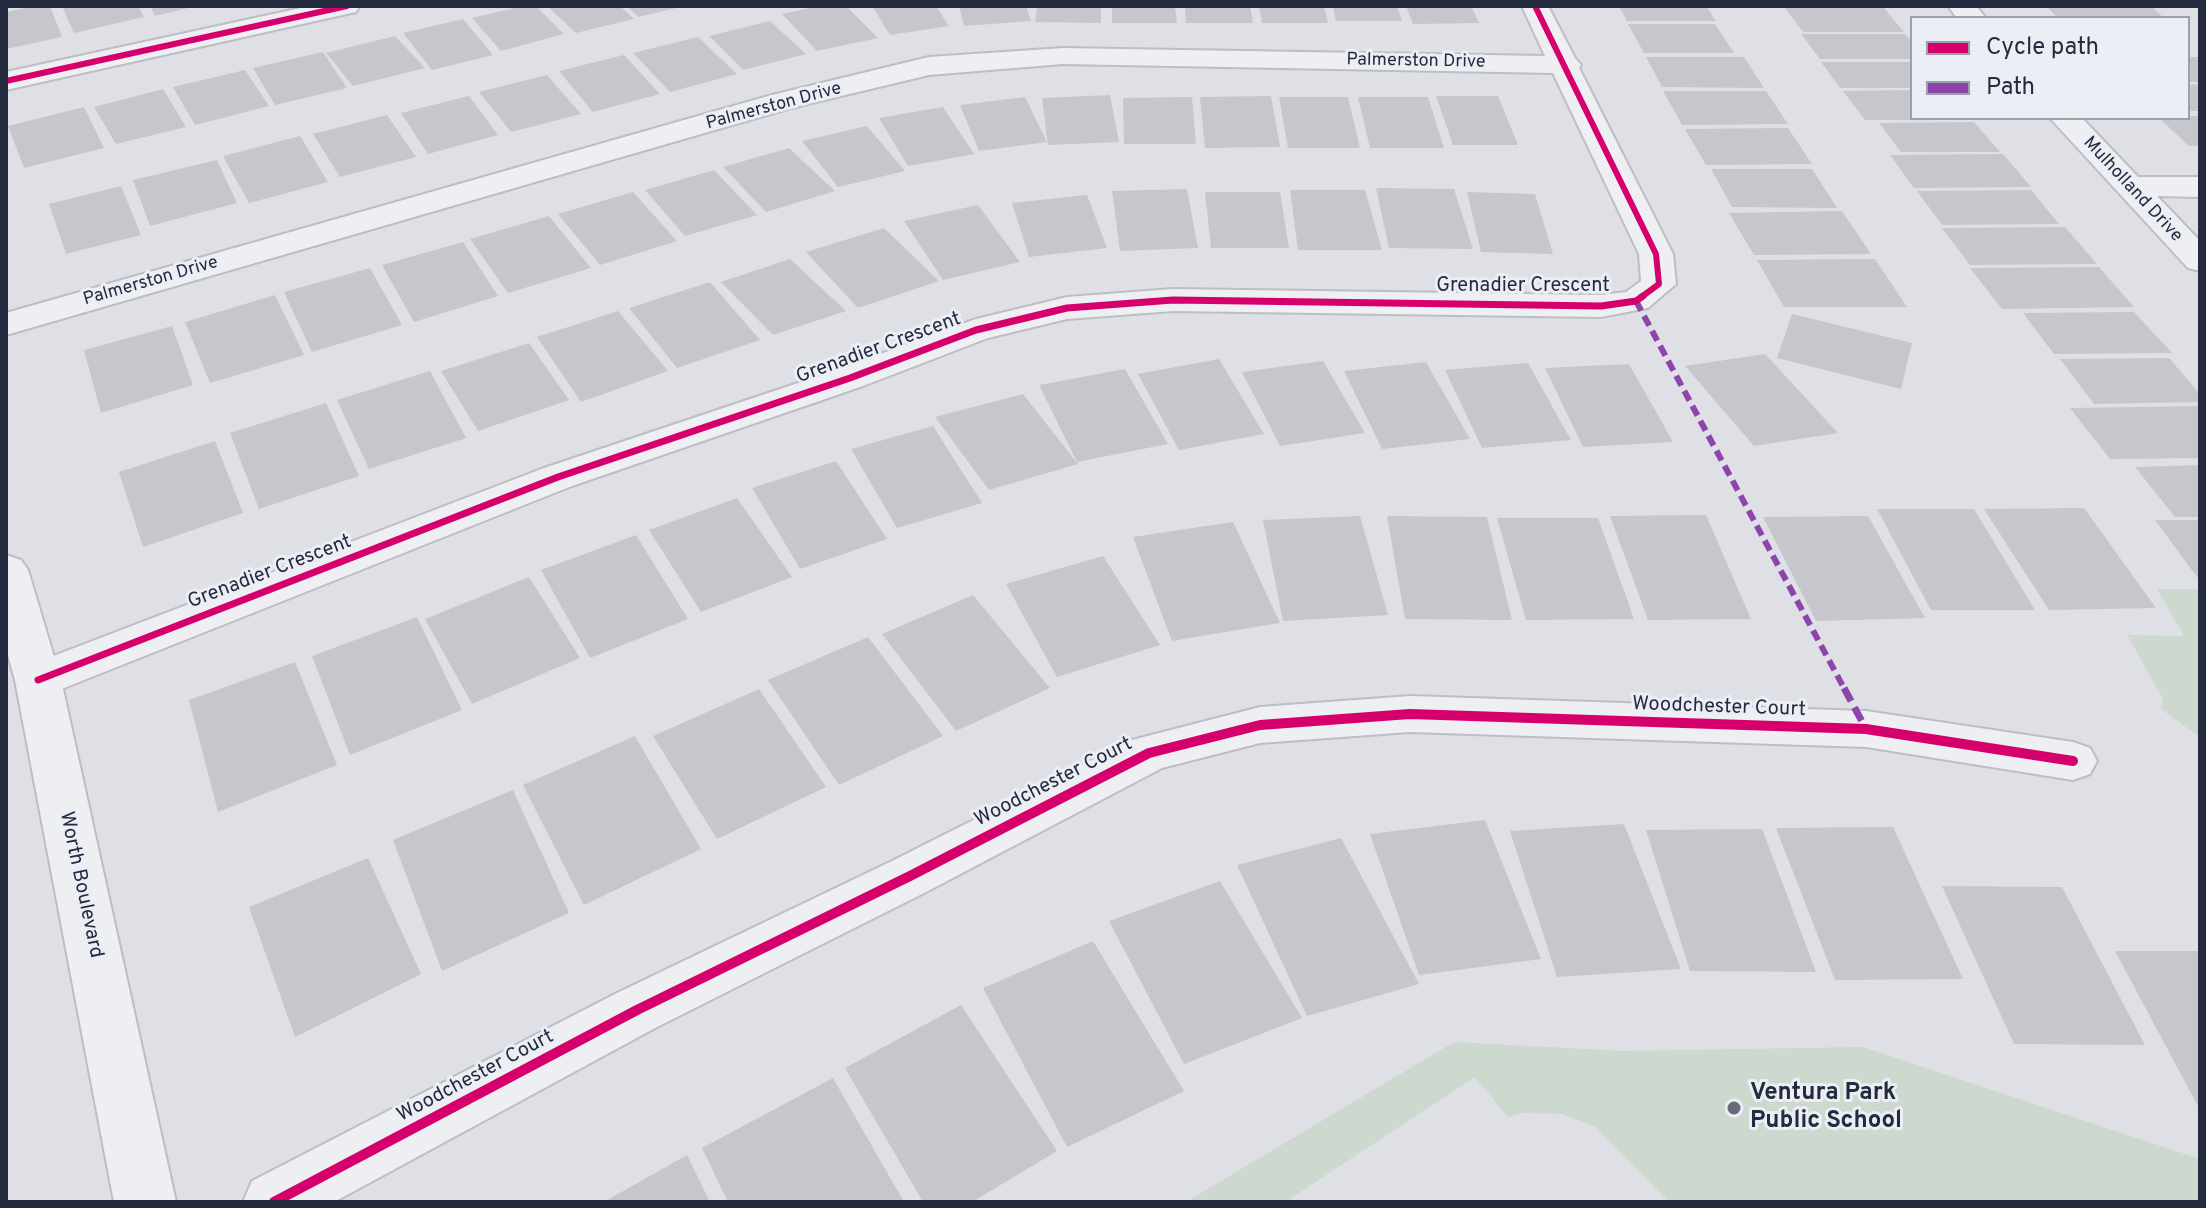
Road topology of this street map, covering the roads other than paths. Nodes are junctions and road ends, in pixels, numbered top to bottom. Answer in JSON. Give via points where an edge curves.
{"nodes":[{"id":1,"x":347,"y":6,"type":"edge"},
{"id":2,"x":1535,"y":6,"type":"edge"},
{"id":3,"x":1567,"y":65,"type":"junction"},
{"id":4,"x":6,"y":81,"type":"edge"},
{"id":5,"x":2067,"y":120,"type":"edge"},
{"id":6,"x":2129,"y":186,"type":"junction"},
{"id":7,"x":2200,"y":187,"type":"edge"},
{"id":8,"x":2200,"y":261,"type":"edge"},
{"id":9,"x":6,"y":324,"type":"edge"},
{"id":10,"x":6,"y":570,"type":"edge"},
{"id":11,"x":38,"y":680,"type":"junction"},
{"id":12,"x":2073,"y":761,"type":"dead end"},
{"id":13,"x":145,"y":1202,"type":"edge"},
{"id":14,"x":274,"y":1202,"type":"edge"}],
"edges":[{"from":1,"to":4,"type":"street"},
{"from":2,"to":3,"type":"street","name":"Grenadier Crescent"},
{"from":3,"to":9,"type":"street","name":"Palmerston Drive","via":[[1063,56],[929,66],[782,101]]},
{"from":3,"to":11,"type":"street","name":"Grenadier Crescent","via":[[1656,254],[1659,284],[1636,301],[1601,306],[1173,300],[1067,308],[976,330],[558,477]]},
{"from":5,"to":6,"type":"street","name":"Mulholland Drive"},
{"from":6,"to":7,"type":"street"},
{"from":6,"to":8,"type":"street","name":"Mulholland Drive"},
{"from":10,"to":11,"type":"street","name":"Worth Boulevard"},
{"from":11,"to":13,"type":"street","name":"Worth Boulevard"},
{"from":12,"to":14,"type":"street","name":"Woodchester Court","via":[[1866,729],[1410,714],[1260,725],[1149,753],[637,1010]]}]}
